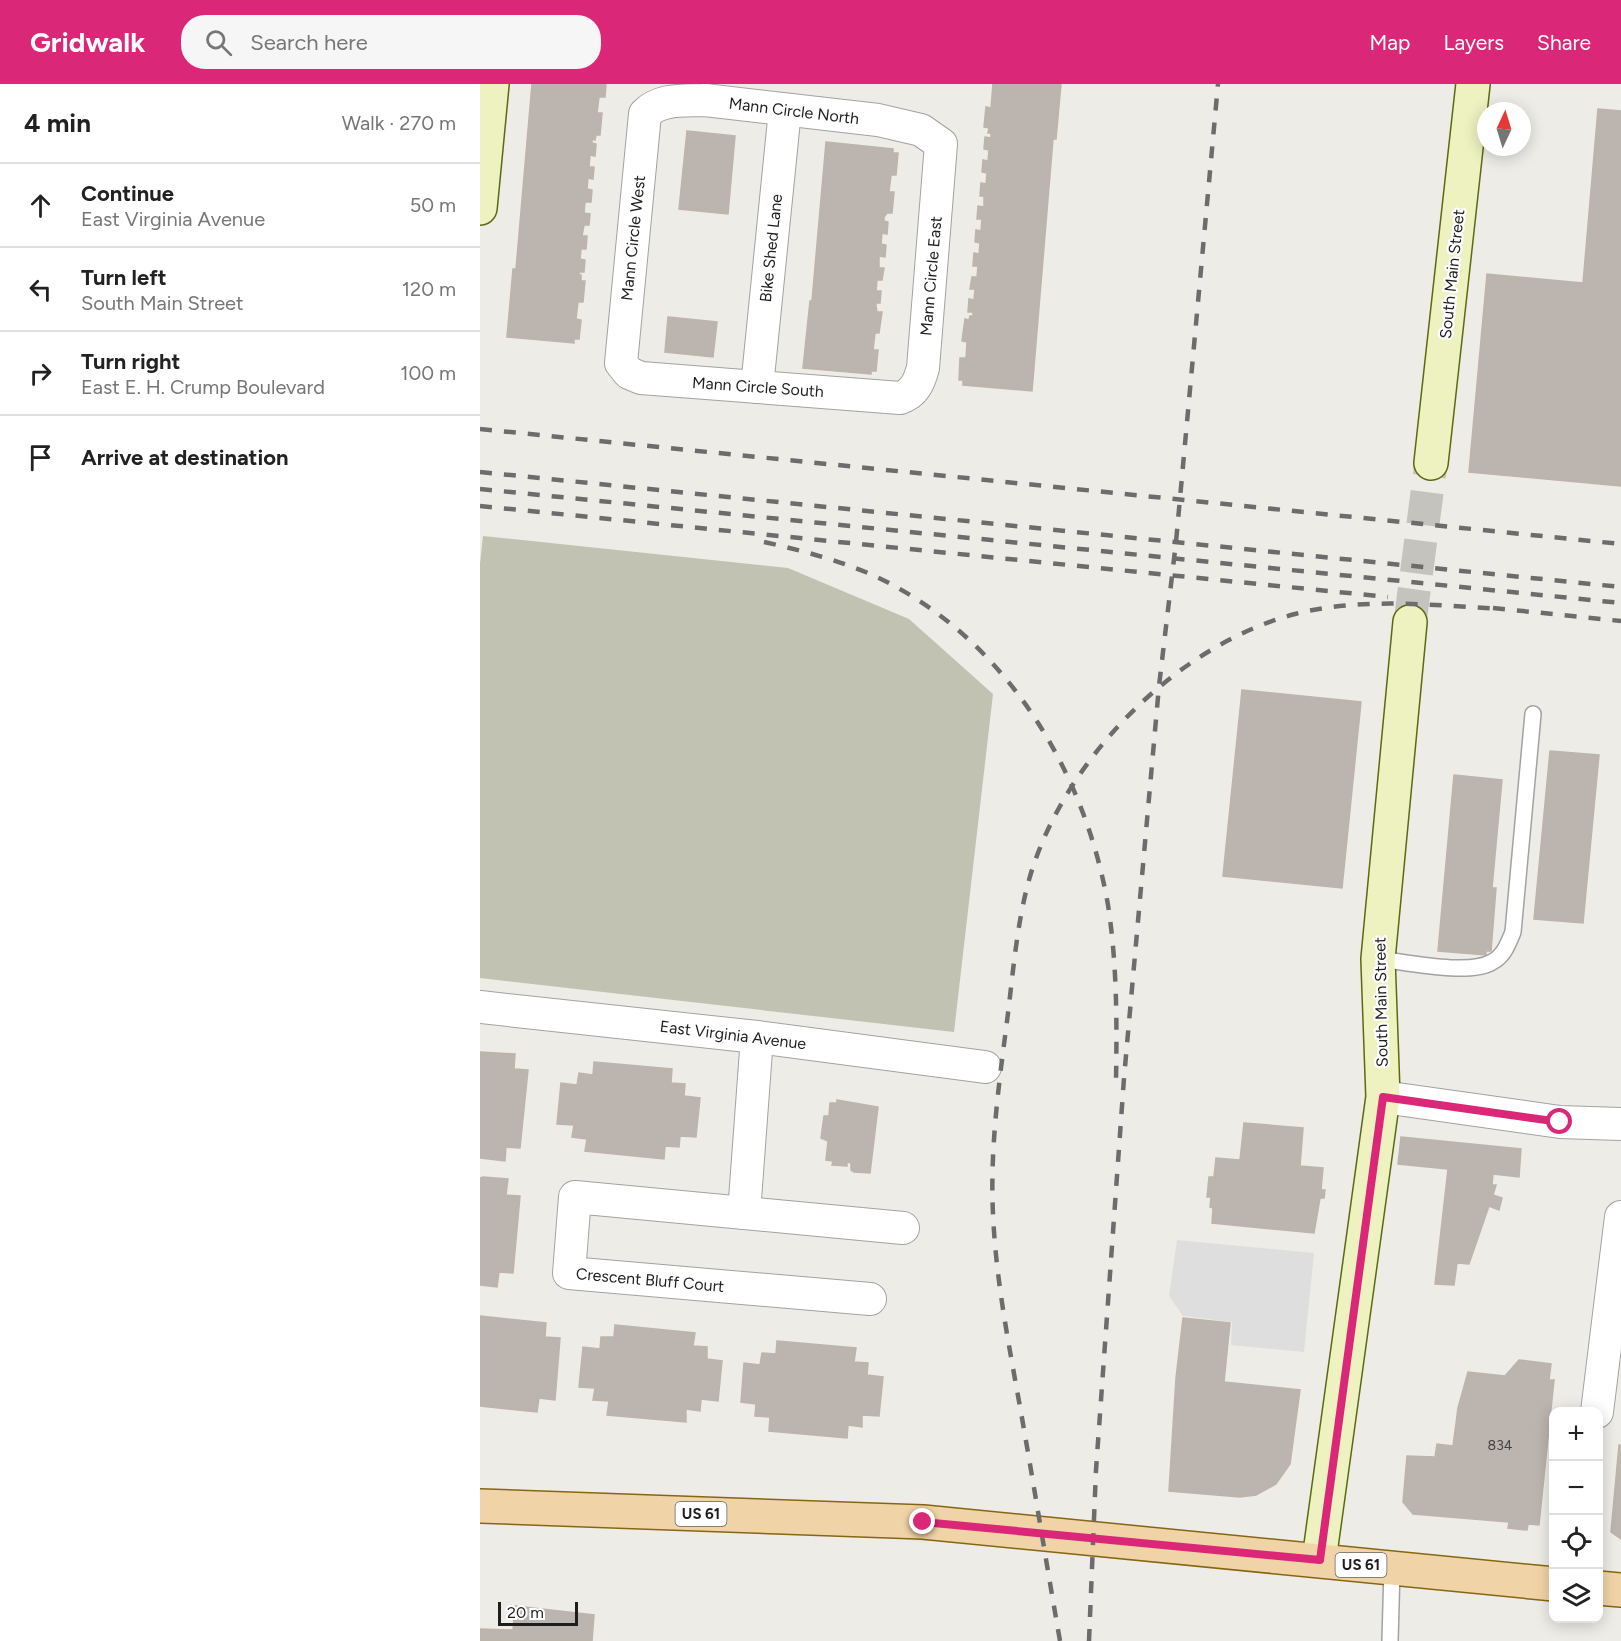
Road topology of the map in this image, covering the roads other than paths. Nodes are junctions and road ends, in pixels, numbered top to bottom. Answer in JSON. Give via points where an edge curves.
{"nodes":[{"id":1,"x":492,"y":84,"type":"edge"},
{"id":2,"x":1473,"y":84,"type":"edge"},
{"id":3,"x":705,"y":92,"type":"edge"},
{"id":4,"x":785,"y":110,"type":"junction"},
{"id":5,"x":645,"y":114,"type":"joint"},
{"id":6,"x":941,"y":144,"type":"joint"},
{"id":7,"x":480,"y":208,"type":"edge"},
{"id":8,"x":621,"y":363,"type":"joint"},
{"id":9,"x":757,"y":387,"type":"junction"},
{"id":10,"x":900,"y":398,"type":"joint"},
{"id":11,"x":1431,"y":463,"type":"tunnel mouth"},
{"id":12,"x":1410,"y":622,"type":"tunnel mouth"},
{"id":13,"x":1533,"y":714,"type":"dead end"},
{"id":14,"x":1378,"y":959,"type":"junction"},
{"id":15,"x":480,"y":1007,"type":"edge"},
{"id":16,"x":757,"y":1037,"type":"junction"},
{"id":17,"x":985,"y":1067,"type":"dead end"},
{"id":18,"x":1383,"y":1097,"type":"junction"},
{"id":19,"x":1621,"y":1124,"type":"edge"},
{"id":20,"x":744,"y":1212,"type":"junction"},
{"id":21,"x":1621,"y":1217,"type":"edge"},
{"id":22,"x":903,"y":1228,"type":"dead end"},
{"id":23,"x":870,"y":1299,"type":"dead end"},
{"id":24,"x":1616,"y":1313,"type":"edge"},
{"id":25,"x":1598,"y":1407,"type":"edge"},
{"id":26,"x":480,"y":1506,"type":"edge"},
{"id":27,"x":1320,"y":1560,"type":"junction"},
{"id":28,"x":1392,"y":1568,"type":"junction"},
{"id":29,"x":1549,"y":1584,"type":"edge"},
{"id":30,"x":1603,"y":1588,"type":"edge"},
{"id":31,"x":1621,"y":1590,"type":"edge"},
{"id":32,"x":1390,"y":1641,"type":"edge"}],
"edges":[{"from":1,"to":7,"type":"street"},
{"from":2,"to":11,"type":"street","name":"South Main Street"},
{"from":3,"to":4,"type":"street","name":"Mann Circle North"},
{"from":3,"to":5,"type":"street","name":"Mann Circle North","via":[[653,105]]},
{"from":4,"to":6,"type":"street","name":"Mann Circle North","via":[[878,120],[921,130]]},
{"from":4,"to":9,"type":"street","name":"Bike Shed Lane"},
{"from":5,"to":8,"type":"street","name":"Mann Circle West"},
{"from":6,"to":10,"type":"street","name":"Mann Circle East","via":[[923,368],[915,388]]},
{"from":8,"to":9,"type":"street","name":"Mann Circle South","via":[[629,373],[641,378]]},
{"from":9,"to":10,"type":"street","name":"Mann Circle South"},
{"from":12,"to":14,"type":"street","name":"South Main Street"},
{"from":13,"to":14,"type":"lane","via":[[1513,932],[1505,951],[1477,969]]},
{"from":14,"to":18,"type":"street","name":"South Main Street"},
{"from":15,"to":16,"type":"street","name":"East Virginia Avenue"},
{"from":16,"to":17,"type":"street","name":"East Virginia Avenue"},
{"from":16,"to":20,"type":"street"},
{"from":18,"to":19,"type":"street","via":[[1560,1122]]},
{"from":18,"to":27,"type":"street","name":"South Main Street"},
{"from":20,"to":22,"type":"street","name":"Crescent Bluff Court"},
{"from":20,"to":23,"type":"street","name":"Crescent Bluff Court","via":[[575,1197],[569,1273]]},
{"from":21,"to":24,"type":"street"},
{"from":24,"to":25,"type":"street"},
{"from":26,"to":27,"type":"main road","number":"US 61","via":[[923,1522]]},
{"from":27,"to":28,"type":"main road","number":"US 61"},
{"from":28,"to":29,"type":"main road","number":"US 61"},
{"from":28,"to":32,"type":"lane"},
{"from":30,"to":31,"type":"main road"}]}
